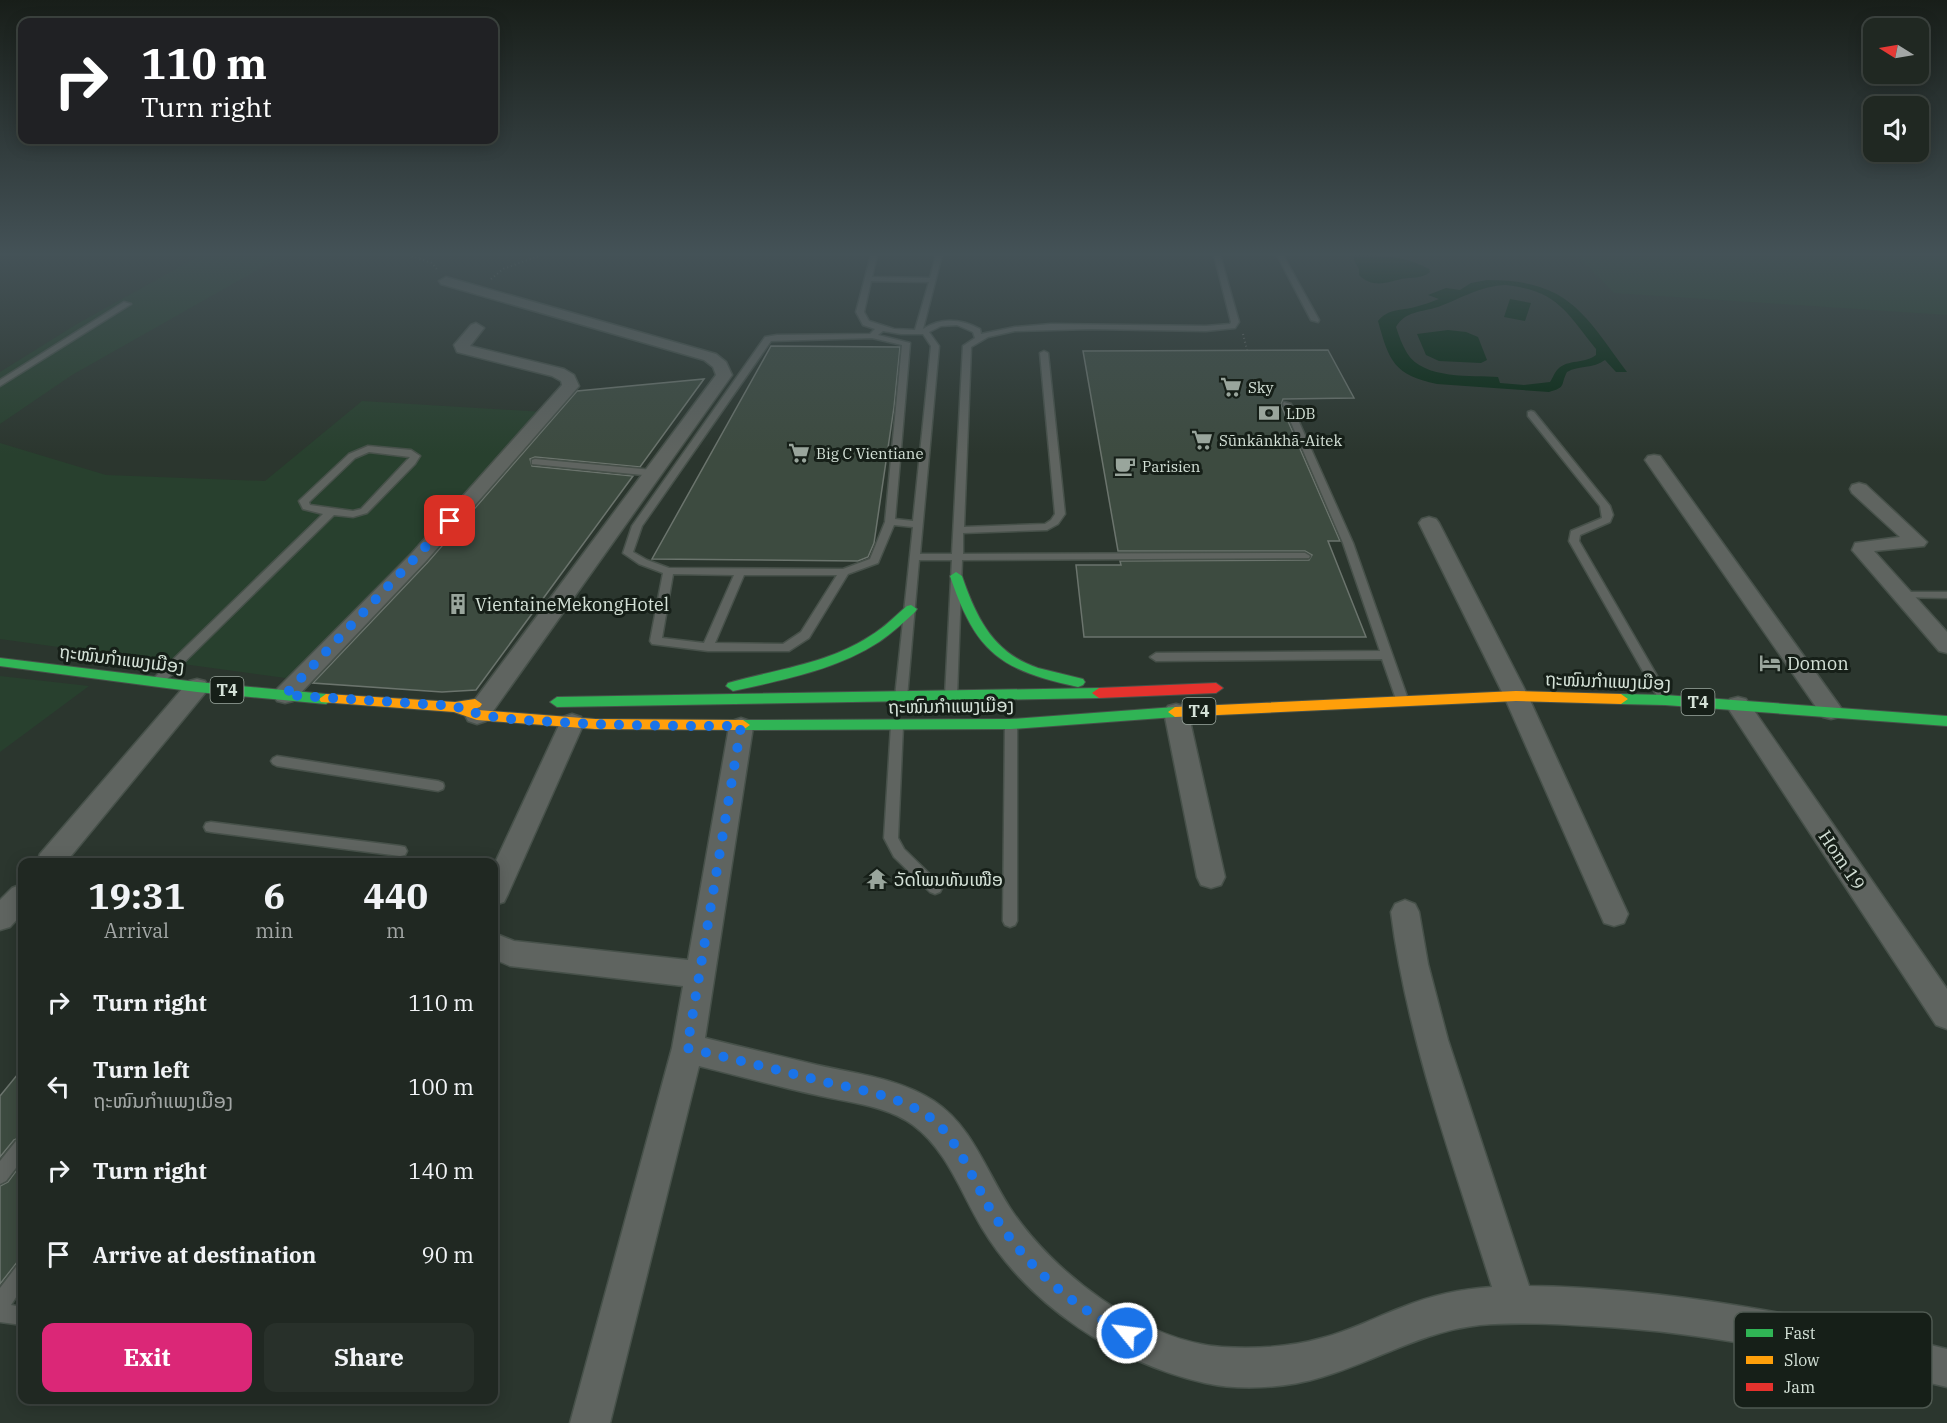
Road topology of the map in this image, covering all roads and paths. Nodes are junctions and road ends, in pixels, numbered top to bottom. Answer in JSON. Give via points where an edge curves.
{"nodes":[{"id":1,"x":99,"y":321,"type":"edge"},
{"id":2,"x":587,"y":321,"type":"edge"},
{"id":3,"x":865,"y":321,"type":"edge"},
{"id":4,"x":924,"y":321,"type":"edge"},
{"id":5,"x":1235,"y":321,"type":"edge"},
{"id":6,"x":476,"y":328,"type":"dead end"},
{"id":7,"x":880,"y":329,"type":"junction"},
{"id":8,"x":922,"y":332,"type":"junction"},
{"id":9,"x":872,"y":336,"type":"junction"},
{"id":10,"x":978,"y":338,"type":"junction"},
{"id":11,"x":1044,"y":353,"type":"dead end"},
{"id":12,"x":0,"y":384,"type":"edge"},
{"id":13,"x":1287,"y":404,"type":"dead end"},
{"id":14,"x":1531,"y":414,"type":"dead end"},
{"id":15,"x":1654,"y":460,"type":"dead end"},
{"id":16,"x":535,"y":462,"type":"dead end"},
{"id":17,"x":653,"y":472,"type":"junction"},
{"id":18,"x":1859,"y":489,"type":"dead end"},
{"id":19,"x":331,"y":512,"type":"junction"},
{"id":20,"x":617,"y":522,"type":"junction"},
{"id":21,"x":890,"y":522,"type":"junction"},
{"id":22,"x":1429,"y":523,"type":"dead end"},
{"id":23,"x":918,"y":524,"type":"junction"},
{"id":24,"x":637,"y":526,"type":"junction"},
{"id":25,"x":958,"y":530,"type":"junction"},
{"id":26,"x":1305,"y":556,"type":"dead end"},
{"id":27,"x":915,"y":557,"type":"junction"},
{"id":28,"x":957,"y":558,"type":"junction"},
{"id":29,"x":741,"y":570,"type":"junction"},
{"id":30,"x":668,"y":571,"type":"junction"},
{"id":31,"x":844,"y":572,"type":"junction"},
{"id":32,"x":956,"y":576,"type":"junction"},
{"id":33,"x":1901,"y":595,"type":"junction"},
{"id":34,"x":1947,"y":595,"type":"edge"},
{"id":35,"x":910,"y":609,"type":"junction"},
{"id":36,"x":1947,"y":646,"type":"edge"},
{"id":37,"x":708,"y":647,"type":"junction"},
{"id":38,"x":1386,"y":655,"type":"junction"},
{"id":39,"x":1156,"y":657,"type":"dead end"},
{"id":40,"x":0,"y":662,"type":"edge"},
{"id":41,"x":158,"y":681,"type":"junction"},
{"id":42,"x":197,"y":687,"type":"junction"},
{"id":43,"x":1234,"y":687,"type":"dead end"},
{"id":44,"x":1363,"y":689,"type":"dead end"},
{"id":45,"x":1139,"y":691,"type":"junction"},
{"id":46,"x":285,"y":695,"type":"junction"},
{"id":47,"x":951,"y":696,"type":"junction"},
{"id":48,"x":1401,"y":696,"type":"junction"},
{"id":49,"x":1516,"y":696,"type":"junction"},
{"id":50,"x":901,"y":697,"type":"junction"},
{"id":51,"x":1665,"y":700,"type":"junction"},
{"id":52,"x":657,"y":701,"type":"junction"},
{"id":53,"x":506,"y":702,"type":"dead end"},
{"id":54,"x":537,"y":702,"type":"dead end"},
{"id":55,"x":1738,"y":705,"type":"junction"},
{"id":56,"x":482,"y":709,"type":"junction"},
{"id":57,"x":1831,"y":711,"type":"junction"},
{"id":58,"x":1176,"y":712,"type":"junction"},
{"id":59,"x":1947,"y":721,"type":"edge"},
{"id":60,"x":572,"y":723,"type":"junction"},
{"id":61,"x":1011,"y":724,"type":"junction"},
{"id":62,"x":950,"y":725,"type":"junction"},
{"id":63,"x":741,"y":726,"type":"junction"},
{"id":64,"x":897,"y":726,"type":"junction"},
{"id":65,"x":277,"y":761,"type":"dead end"},
{"id":66,"x":438,"y":786,"type":"dead end"},
{"id":67,"x":211,"y":827,"type":"dead end"},
{"id":68,"x":400,"y":851,"type":"dead end"},
{"id":69,"x":53,"y":858,"type":"edge"},
{"id":70,"x":1211,"y":877,"type":"dead end"},
{"id":71,"x":498,"y":885,"type":"edge"},
{"id":72,"x":935,"y":888,"type":"dead end"},
{"id":73,"x":18,"y":900,"type":"edge"},
{"id":74,"x":1405,"y":912,"type":"dead end"},
{"id":75,"x":1614,"y":914,"type":"dead end"},
{"id":76,"x":0,"y":918,"type":"edge"},
{"id":77,"x":1010,"y":921,"type":"dead end"},
{"id":78,"x":498,"y":947,"type":"edge"},
{"id":79,"x":700,"y":975,"type":"junction"},
{"id":80,"x":1947,"y":1015,"type":"edge"},
{"id":81,"x":687,"y":1048,"type":"junction"},
{"id":82,"x":18,"y":1152,"type":"edge"},
{"id":83,"x":0,"y":1175,"type":"edge"},
{"id":84,"x":18,"y":1279,"type":"edge"},
{"id":85,"x":0,"y":1304,"type":"edge"},
{"id":86,"x":1516,"y":1304,"type":"junction"},
{"id":87,"x":0,"y":1312,"type":"edge"},
{"id":88,"x":18,"y":1315,"type":"edge"},
{"id":89,"x":1734,"y":1322,"type":"edge"},
{"id":90,"x":1932,"y":1364,"type":"edge"},
{"id":91,"x":1947,"y":1368,"type":"edge"},
{"id":92,"x":590,"y":1423,"type":"edge"}],
"edges":[{"from":1,"to":12,"type":"lane"},
{"from":2,"to":17,"type":"street","via":[[711,357],[720,365],[724,375]]},
{"from":3,"to":7,"type":"lane"},
{"from":4,"to":8,"type":"lane"},
{"from":5,"to":10,"type":"lane","via":[[1232,326],[1027,328]]},
{"from":6,"to":46,"type":"street","via":[[463,349],[558,372],[568,378],[571,386],[419,557]]},
{"from":7,"to":8,"type":"lane"},
{"from":7,"to":9,"type":"lane"},
{"from":8,"to":10,"type":"lane","via":[[950,322],[977,331]]},
{"from":8,"to":23,"type":"lane","via":[[935,346]]},
{"from":9,"to":21,"type":"lane","via":[[906,343]]},
{"from":9,"to":24,"type":"lane","via":[[768,339]]},
{"from":10,"to":25,"type":"lane","via":[[967,346]]},
{"from":11,"to":25,"type":"lane","via":[[1060,514],[1047,527]]},
{"from":13,"to":38,"type":"lane","via":[[1348,543]]},
{"from":14,"to":51,"type":"lane","via":[[1605,506],[1607,520],[1575,533],[1574,541]]},
{"from":15,"to":57,"type":"street"},
{"from":16,"to":17,"type":"lane"},
{"from":17,"to":20,"type":"street"},
{"from":18,"to":33,"type":"street","via":[[1917,542],[1862,547]]},
{"from":19,"to":19,"type":"lane","via":[[364,511],[415,456],[359,451],[303,501],[313,510]]},
{"from":19,"to":41,"type":"lane"},
{"from":20,"to":24,"type":"lane"},
{"from":20,"to":56,"type":"street"},
{"from":21,"to":23,"type":"lane"},
{"from":21,"to":31,"type":"lane","via":[[874,561]]},
{"from":22,"to":49,"type":"street"},
{"from":23,"to":27,"type":"lane"},
{"from":24,"to":30,"type":"lane","via":[[628,553]]},
{"from":25,"to":28,"type":"lane"},
{"from":26,"to":28,"type":"lane"},
{"from":27,"to":28,"type":"lane"},
{"from":27,"to":35,"type":"lane"},
{"from":28,"to":32,"type":"lane"},
{"from":29,"to":30,"type":"lane"},
{"from":29,"to":31,"type":"lane"},
{"from":29,"to":37,"type":"lane"},
{"from":30,"to":37,"type":"lane","via":[[656,641]]},
{"from":31,"to":37,"type":"lane","via":[[805,635],[785,648]]},
{"from":32,"to":45,"type":"main road","via":[[979,634],[995,651],[1047,676]]},
{"from":32,"to":47,"type":"lane"},
{"from":33,"to":34,"type":"lane"},
{"from":33,"to":36,"type":"street"},
{"from":35,"to":50,"type":"lane"},
{"from":35,"to":52,"type":"main road","via":[[874,639],[834,658],[781,676]]},
{"from":38,"to":39,"type":"lane"},
{"from":38,"to":48,"type":"lane"},
{"from":40,"to":41,"type":"main road","name":"ຖະໜົນກຳແພງເມືອງ","number":"T4"},
{"from":41,"to":42,"type":"main road","name":"ຖະໜົນກຳແພງເມືອງ","number":"T4"},
{"from":42,"to":46,"type":"main road","name":"ຖະໜົນກຳແພງເມືອງ","number":"T4"},
{"from":42,"to":69,"type":"street"},
{"from":43,"to":45,"type":"main road","name":"ຖະໜົນກຳແພງເມືອງ","number":"T4"},
{"from":44,"to":48,"type":"main road","name":"ຖະໜົນກຳແພງເມືອງ","number":"T4"},
{"from":45,"to":47,"type":"main road","name":"ຖະໜົນກຳແພງເມືອງ","number":"T4"},
{"from":46,"to":56,"type":"main road","name":"ຖະໜົນກຳແພງເມືອງ","number":"T4"},
{"from":47,"to":50,"type":"main road","name":"ຖະໜົນກຳແພງເມືອງ","number":"T4"},
{"from":47,"to":62,"type":"street"},
{"from":48,"to":49,"type":"main road","name":"ຖະໜົນກຳແພງເມືອງ","number":"T4"},
{"from":48,"to":58,"type":"main road","name":"ຖະໜົນກຳແພງເມືອງ","number":"T4"},
{"from":49,"to":51,"type":"main road","name":"ຖະໜົນກຳແພງເມືອງ","number":"T4"},
{"from":49,"to":75,"type":"street"},
{"from":50,"to":52,"type":"main road","name":"ຖະໜົນກຳແພງເມືອງ","number":"T4"},
{"from":50,"to":64,"type":"street"},
{"from":51,"to":55,"type":"main road","name":"ຖະໜົນກຳແພງເມືອງ","number":"T4"},
{"from":52,"to":54,"type":"main road","name":"ຖະໜົນກຳແພງເມືອງ","number":"T4"},
{"from":53,"to":56,"type":"main road","name":"ຖະໜົນກຳແພງເມືອງ","number":"T4"},
{"from":55,"to":57,"type":"main road","name":"ຖະໜົນກຳແພງເມືອງ","number":"T4"},
{"from":55,"to":80,"type":"street","name":"Hom 19"},
{"from":56,"to":60,"type":"main road","name":"ຖະໜົນກຳແພງເມືອງ","number":"T4"},
{"from":57,"to":59,"type":"main road","name":"ຖະໜົນກຳແພງເມືອງ","number":"T4"},
{"from":58,"to":61,"type":"main road","name":"ຖະໜົນກຳແພງເມືອງ","number":"T4"},
{"from":58,"to":70,"type":"street"},
{"from":60,"to":63,"type":"main road","name":"ຖະໜົນກຳແພງເມືອງ","number":"T4"},
{"from":60,"to":71,"type":"street"},
{"from":61,"to":62,"type":"main road","name":"ຖະໜົນກຳແພງເມືອງ","number":"T4"},
{"from":61,"to":77,"type":"lane"},
{"from":62,"to":64,"type":"main road","name":"ຖະໜົນກຳແພງເມືອງ","number":"T4"},
{"from":63,"to":64,"type":"main road","name":"ຖະໜົນກຳແພງເມືອງ","number":"T4"},
{"from":63,"to":79,"type":"street"},
{"from":64,"to":72,"type":"lane","via":[[891,838],[899,853]]},
{"from":65,"to":66,"type":"lane"},
{"from":67,"to":68,"type":"lane"},
{"from":73,"to":76,"type":"street"},
{"from":74,"to":86,"type":"street","via":[[1415,976],[1436,1052]]},
{"from":78,"to":79,"type":"street","via":[[510,953]]},
{"from":79,"to":81,"type":"street"},
{"from":81,"to":86,"type":"street","via":[[892,1098],[933,1119],[949,1137],[999,1223],[1047,1281],[1109,1325],[1161,1350],[1208,1365],[1265,1366],[1321,1359],[1448,1311]]},
{"from":81,"to":92,"type":"street"},
{"from":82,"to":83,"type":"lane"},
{"from":84,"to":85,"type":"lane"},
{"from":86,"to":89,"type":"street","via":[[1639,1308]]},
{"from":87,"to":88,"type":"lane"},
{"from":90,"to":91,"type":"street"}]}
